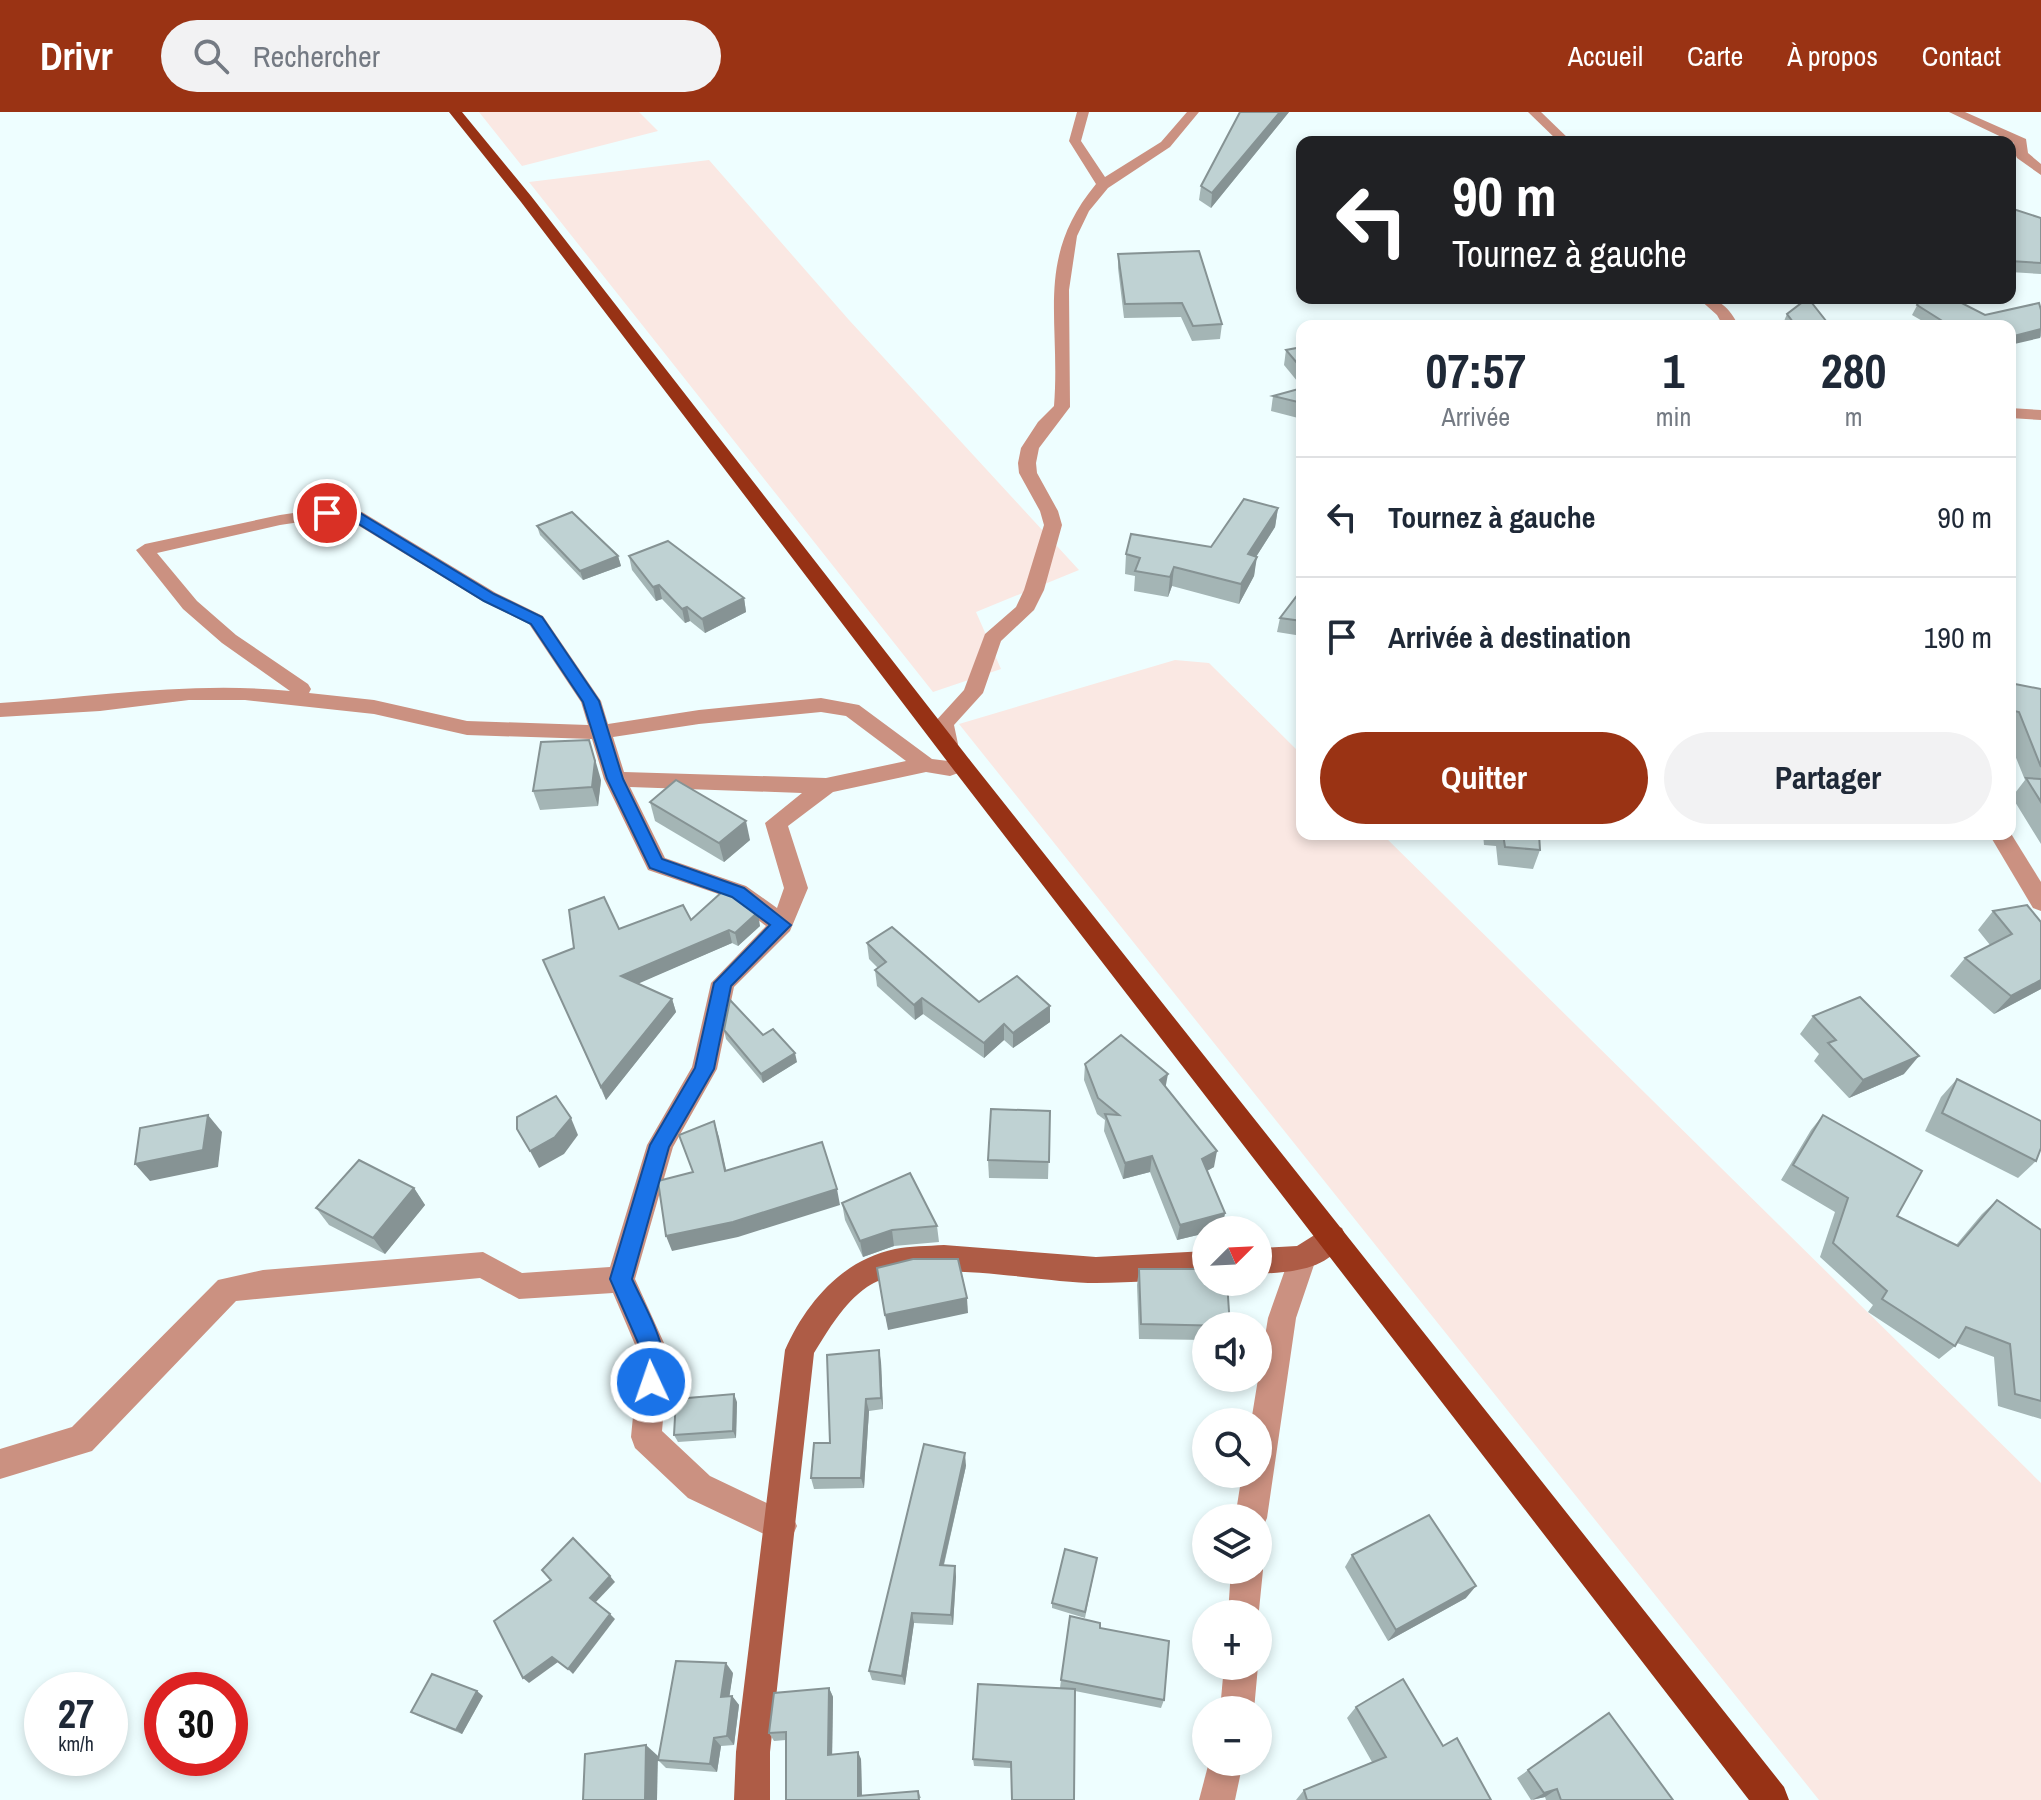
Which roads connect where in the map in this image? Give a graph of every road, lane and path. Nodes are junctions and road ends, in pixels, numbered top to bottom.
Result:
1 (455, 112) edge
2 (1083, 112) edge
3 (1193, 112) edge
4 (1534, 112) edge
5 (1955, 112) edge
6 (1560, 136) edge
7 (2008, 136) edge
8 (2016, 140) edge
9 (2041, 171) edge
10 (1103, 184) junction
11 (1713, 304) edge
12 (1728, 320) edge
13 (2016, 413) edge
14 (2041, 415) edge
15 (295, 699) junction
16 (0, 710) edge
17 (600, 732) junction
18 (954, 754) junction
19 (926, 765) junction
20 (615, 779) junction
21 (826, 786) junction
22 (2004, 840) edge
23 (2041, 902) edge
24 (782, 925) junction
25 (1332, 1237) junction
26 (1302, 1259) junction
27 (1272, 1260) edge
28 (1192, 1265) edge
29 (621, 1279) junction
30 (1268, 1408) edge
31 (0, 1464) edge
32 (781, 1526) junction
33 (1223, 1776) edge
34 (752, 1800) edge
35 (1217, 1800) edge
36 (1771, 1800) edge

1 - 18 main road
2 - 10 street
3 - 10 street
4 - 6 street
5 - 7 street
8 - 9 street
10 - 18 street
11 - 12 street
13 - 14 street
15 - 16 street
15 - 17 street
15 - 17 street
17 - 19 street
17 - 20 street
18 - 19 street
18 - 25 main road
19 - 21 street
20 - 21 street
20 - 24 street
21 - 24 street
22 - 23 street
24 - 29 street
25 - 26 street
25 - 36 main road
26 - 27 street
26 - 30 street
28 - 32 street
29 - 31 street
29 - 32 street
32 - 34 street
33 - 35 street

